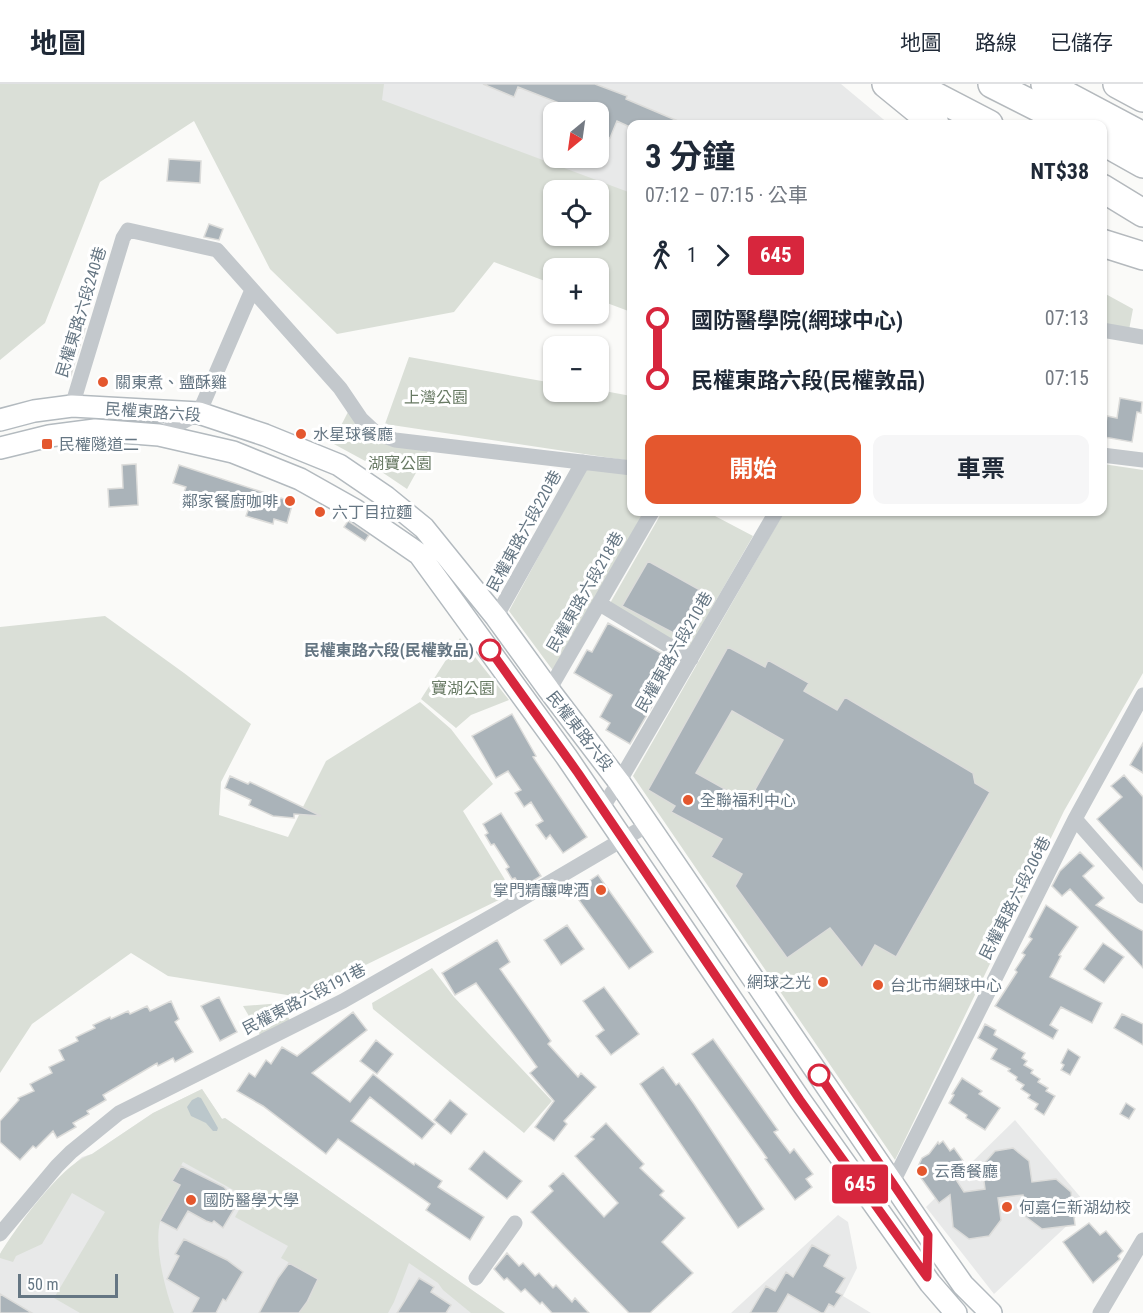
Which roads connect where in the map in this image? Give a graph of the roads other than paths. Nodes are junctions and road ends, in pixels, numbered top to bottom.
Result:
1 (886, 84) edge
2 (912, 84) edge
3 (992, 84) edge
4 (1045, 84) edge
5 (1118, 84) edge
6 (1127, 84) edge
7 (1143, 91) edge
8 (1143, 98) edge
9 (930, 120) edge
10 (981, 120) edge
11 (1063, 120) edge
12 (1143, 135) edge
13 (1107, 144) edge
14 (1143, 164) edge
15 (1107, 191) edge
16 (1143, 213) edge
17 (1107, 245) edge
18 (1143, 256) edge
19 (252, 290) junction
20 (1107, 331) edge
21 (1143, 337) edge
22 (72, 406) junction
23 (199, 413) junction
24 (0, 420) edge
25 (159, 435) junction
26 (0, 448) edge
27 (1107, 456) edge
28 (1143, 460) edge
29 (583, 462) junction
30 (627, 467) edge
31 (650, 516) edge
32 (774, 516) edge
33 (600, 604) junction
34 (496, 617) junction
35 (691, 659) junction
36 (549, 690) junction
37 (1143, 695) edge
38 (619, 782) junction
39 (602, 808) junction
40 (1075, 819) junction
41 (649, 824) junction
42 (624, 840) junction
43 (1143, 896) edge
44 (892, 1184) junction
45 (515, 1223) dead end
46 (0, 1234) edge
47 (1143, 1240) edge
48 (476, 1278) dead end
49 (956, 1313) edge
50 (991, 1313) edge
51 (1100, 1313) edge

1 - 9 highway
2 - 10 highway
3 - 11 highway
4 - 12 highway
5 - 8 highway
6 - 7 highway
13 - 14 highway
15 - 16 highway
17 - 18 highway
19 - 22 street, 民權東路六段240巷
19 - 23 street
19 - 29 street
20 - 21 street
22 - 23 main road, 民權東路六段
22 - 24 main road, 民權東路六段
23 - 25 street
23 - 34 main road, 民權東路六段
25 - 26 main road, 民權東路六段
25 - 39 main road, 民權東路六段
27 - 28 street
29 - 30 street
29 - 34 street, 民權東路六段220巷
31 - 33 street, 民權東路六段218巷
32 - 35 street, 民權東路六段210巷
33 - 35 street
33 - 36 street, 民權東路六段218巷
34 - 36 main road, 民權東路六段
35 - 38 street, 民權東路六段210巷
36 - 38 main road, 民權東路六段
37 - 40 street, 民權東路六段206巷
38 - 39 street, 民權東路六段210巷
38 - 41 main road, 民權東路六段
39 - 42 main road, 民權東路六段
40 - 43 street
40 - 44 street, 民權東路六段206巷
41 - 42 street, 民權東路六段191巷
41 - 44 main road, 民權東路六段
42 - 46 street, 民權東路六段191巷
42 - 49 main road, 民權東路六段
44 - 50 main road, 民權東路六段
45 - 48 street
47 - 51 street

